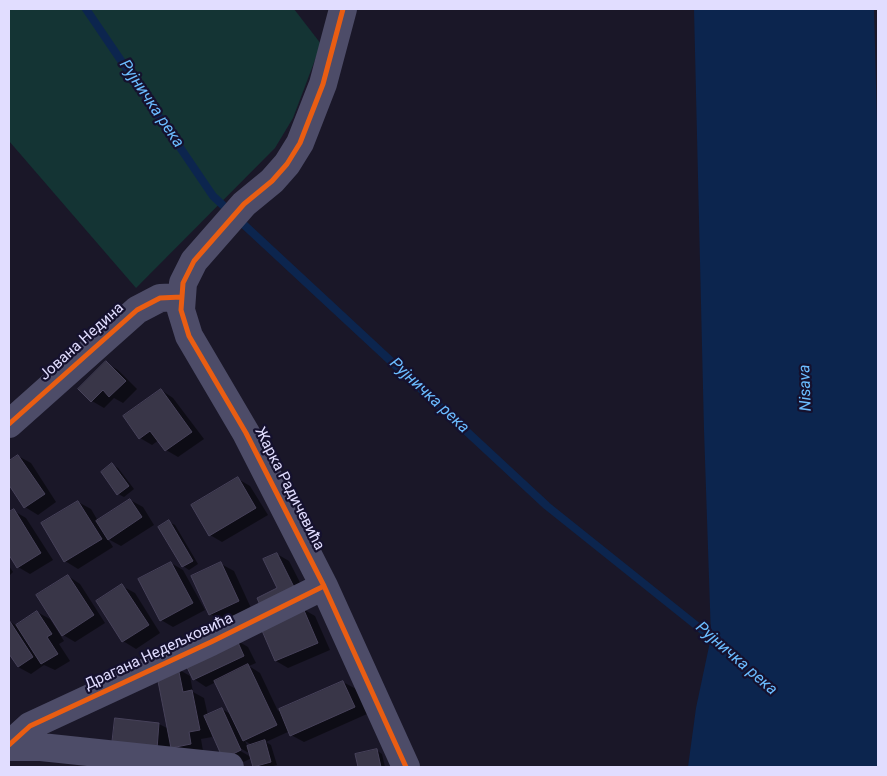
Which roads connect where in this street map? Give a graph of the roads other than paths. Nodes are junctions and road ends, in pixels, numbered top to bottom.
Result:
1 (343, 9) edge
2 (181, 297) junction
3 (9, 424) edge
4 (324, 586) junction
5 (9, 746) edge
6 (45, 757) edge
7 (230, 767) edge
8 (406, 767) edge

1 - 2 street, Жарка Радичевића
2 - 3 street, Јована Недина
2 - 4 street, Жарка Радичевића
4 - 5 street, Драгана Недељковића
4 - 8 street, Жарка Радичевића
5 - 6 street
6 - 7 street

